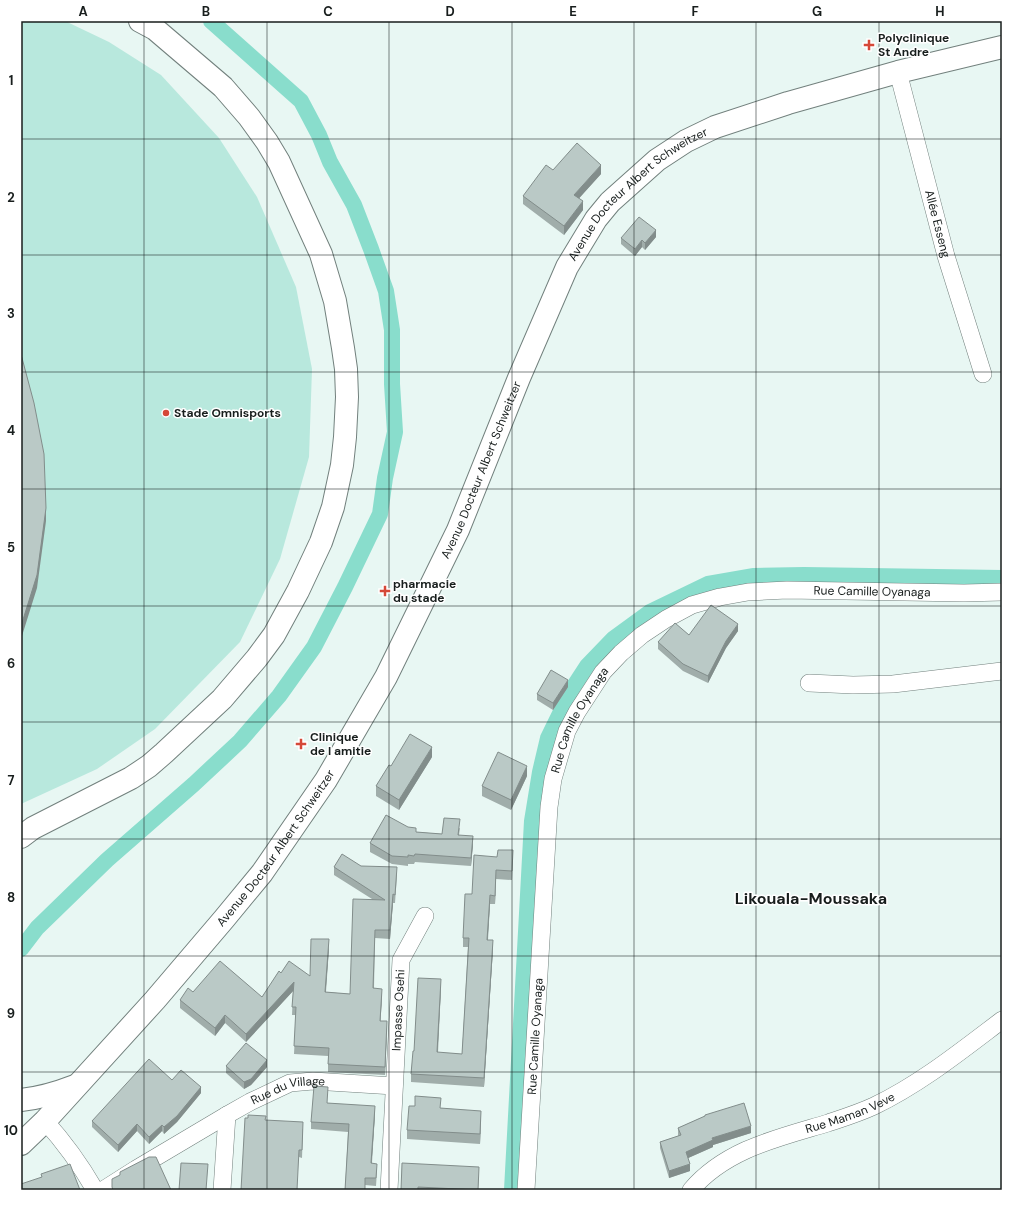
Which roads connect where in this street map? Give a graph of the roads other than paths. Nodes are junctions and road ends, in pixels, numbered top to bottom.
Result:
1 (140, 21) edge
2 (1002, 47) edge
3 (898, 72) junction
4 (983, 374) dead end
5 (1002, 592) edge
6 (1002, 671) edge
7 (809, 683) dead end
8 (25, 832) edge
9 (425, 916) dead end
10 (1002, 1020) edge
11 (76, 1086) junction
12 (394, 1086) junction
13 (21, 1100) edge
14 (228, 1115) junction
15 (45, 1121) junction
16 (21, 1144) edge
17 (95, 1190) edge
18 (103, 1190) edge
19 (222, 1190) edge
20 (389, 1190) edge
21 (526, 1190) edge
22 (691, 1190) edge

1 - 8 main road
2 - 3 main road, Avenue Docteur Albert Schweitzer
3 - 4 street, Allée Esseng
3 - 11 main road, Avenue Docteur Albert Schweitzer
5 - 21 street, Rue Camille Oyanaga
6 - 7 street
9 - 12 street, Impasse Osehi
10 - 22 street, Rue Maman Veve
11 - 13 main road
11 - 15 main road, Avenue Docteur Albert Schweitzer
12 - 14 street, Rue du Village
12 - 20 street
14 - 18 street, Rue du Village
14 - 19 street
15 - 16 main road, Avenue Docteur Albert Schweitzer
15 - 17 street

